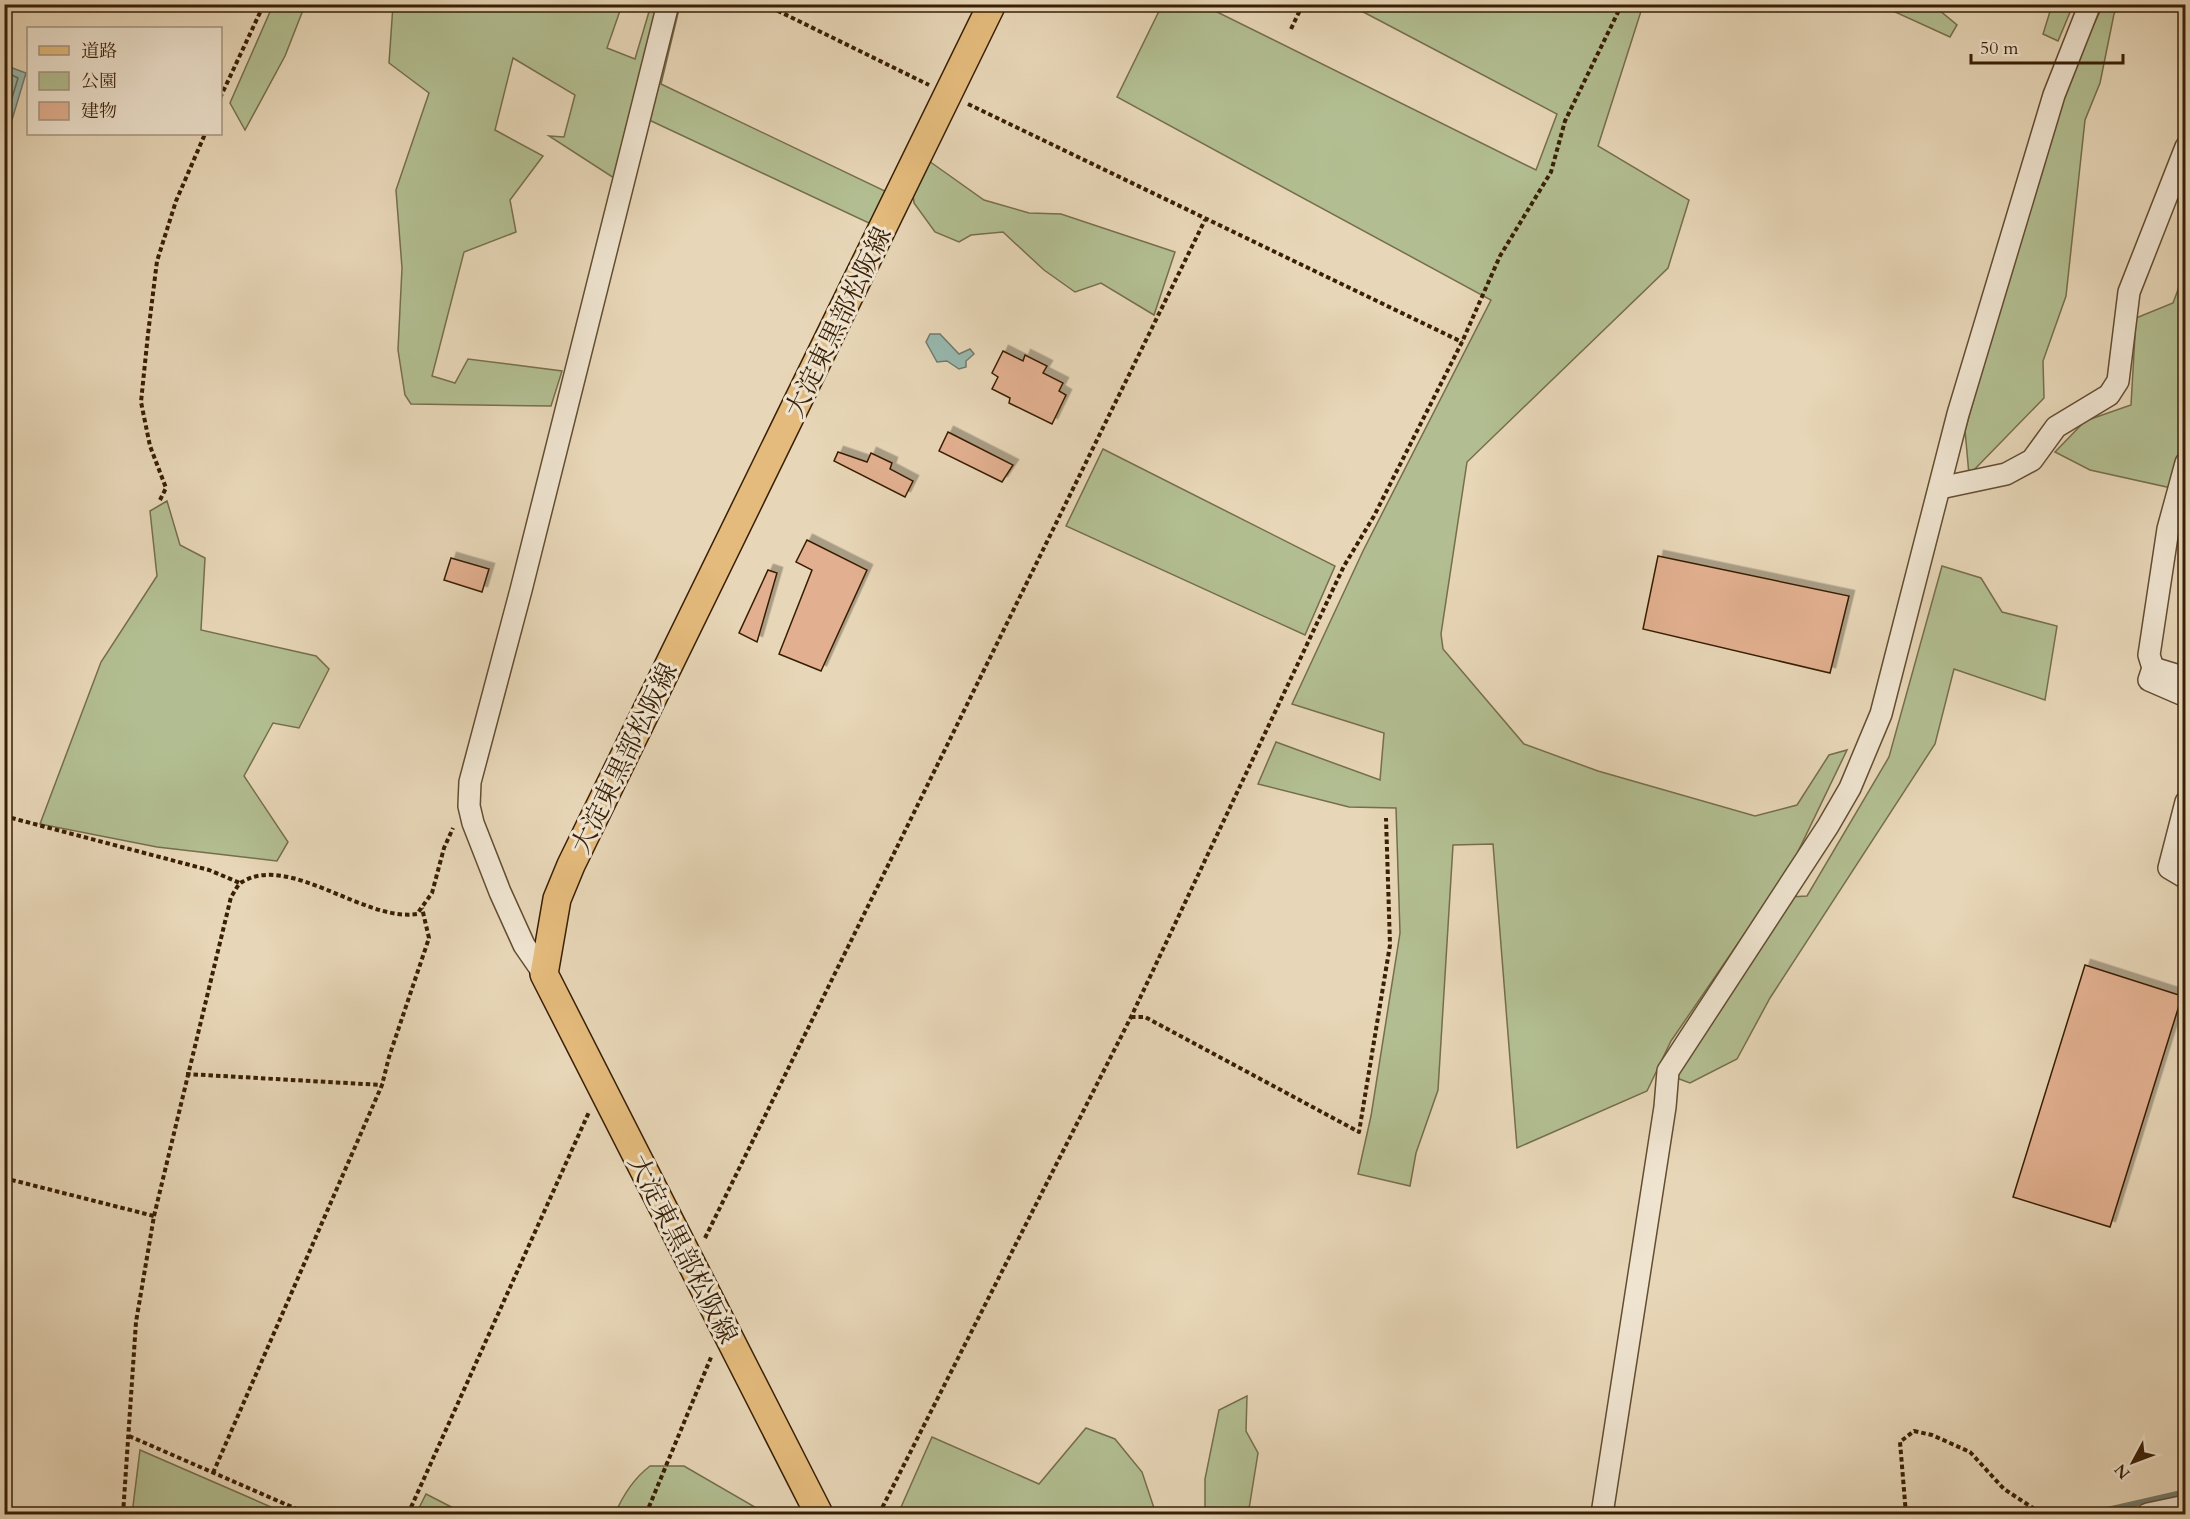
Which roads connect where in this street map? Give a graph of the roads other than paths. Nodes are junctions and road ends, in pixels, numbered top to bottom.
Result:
1 (669, 4) edge
2 (992, 4) edge
3 (2090, 4) edge
4 (2186, 147) edge
5 (2186, 463) edge
6 (1940, 488) junction
7 (2153, 668) junction
8 (2186, 678) edge
9 (2186, 696) edge
10 (2186, 802) edge
11 (2186, 878) edge
12 (544, 974) junction
13 (2186, 1506) edge
14 (819, 1515) edge
15 (1602, 1515) edge
16 (2148, 1515) edge

1 - 12 street
2 - 12 main road, 大淀東黒部松阪線
3 - 6 street
4 - 6 street
5 - 7 street
6 - 15 street
7 - 8 street
7 - 9 street
10 - 11 street
12 - 14 main road, 大淀東黒部松阪線
13 - 16 street

